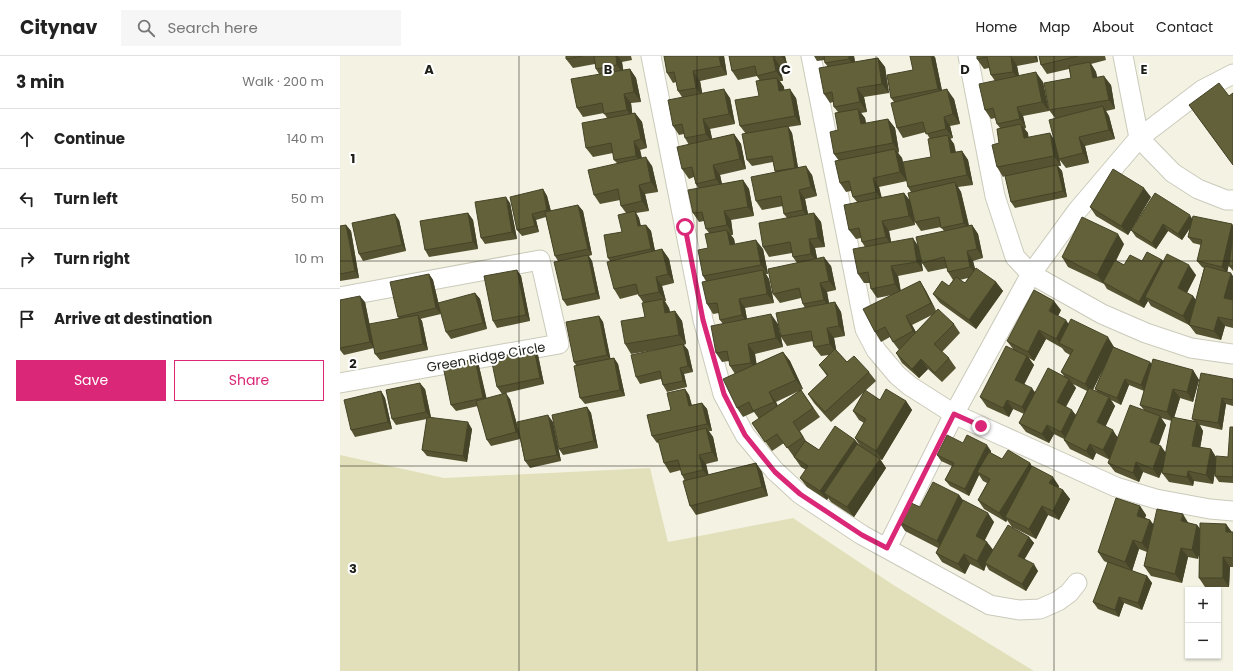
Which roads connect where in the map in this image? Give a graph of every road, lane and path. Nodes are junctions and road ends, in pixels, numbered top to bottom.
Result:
1 (651, 56) edge
2 (811, 56) edge
3 (968, 56) edge
4 (1122, 56) edge
5 (1233, 74) edge
6 (1139, 138) junction
7 (1233, 200) edge
8 (1031, 274) junction
9 (340, 297) edge
10 (1233, 354) edge
11 (340, 383) edge
12 (954, 414) junction
13 (1233, 511) edge
14 (887, 548) junction
15 (1077, 583) dead end

1 - 14 street
2 - 12 street
3 - 8 street
4 - 6 street
5 - 6 street
6 - 7 street
6 - 8 street
8 - 10 street
8 - 12 street
9 - 11 street, Green Ridge Circle
12 - 13 street
12 - 14 street
14 - 15 street

